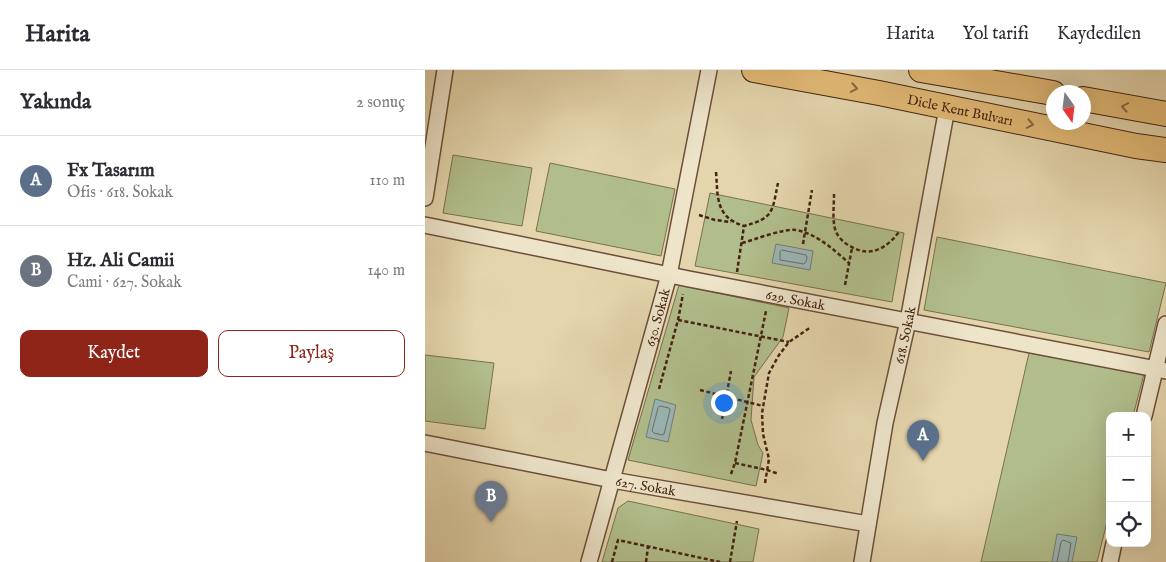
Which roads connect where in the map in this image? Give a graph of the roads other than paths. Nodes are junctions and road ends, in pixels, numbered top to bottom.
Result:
1 (445, 70) edge
2 (709, 70) edge
3 (754, 70) edge
4 (921, 70) edge
5 (963, 73) edge
6 (1046, 92) edge
7 (1091, 100) edge
8 (947, 108) junction
9 (1166, 114) edge
10 (1166, 150) edge
11 (425, 198) edge
12 (425, 225) edge
13 (669, 275) junction
14 (908, 321) junction
15 (1166, 324) edge
16 (1160, 370) edge
17 (1145, 412) edge
18 (425, 443) edge
19 (612, 480) junction
20 (868, 524) junction
21 (1113, 547) edge
22 (589, 562) edge
23 (862, 562) edge
24 (1109, 562) edge

1 - 11 street
2 - 13 street, 630. Sokak
3 -> 8 main road, Dicle Kent Bulvarı
4 - 5 main road
5 - 6 main road
9 -> 7 main road
8 -> 10 main road, Dicle Kent Bulvarı
8 - 14 street, 618. Sokak
12 - 13 street, 629. Sokak
13 - 14 street, 629. Sokak
13 - 19 street, 630. Sokak
14 - 16 street, 629. Sokak
14 - 20 street, 618. Sokak
15 - 16 street
16 - 17 street
18 - 19 street, 627. Sokak
19 - 20 street, 627. Sokak
19 - 22 street, 630. Sokak
20 - 23 street, 618. Sokak
21 - 24 street

